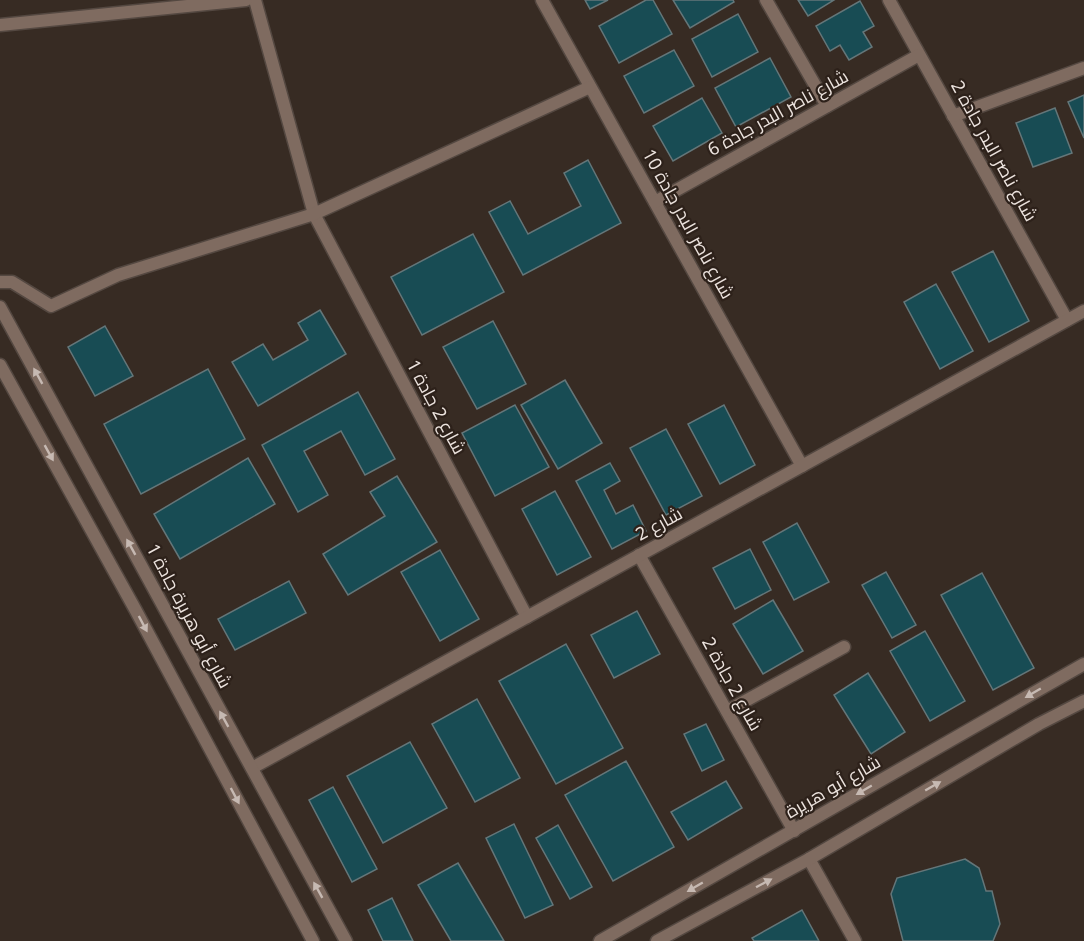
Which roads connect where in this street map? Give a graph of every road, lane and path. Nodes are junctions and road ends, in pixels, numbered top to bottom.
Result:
1 (246, 0) edge
2 (255, 0) edge
3 (542, 0) edge
4 (766, 0) edge
5 (889, 0) edge
6 (0, 25) edge
7 (919, 55) junction
8 (1084, 68) edge
9 (590, 87) junction
10 (827, 106) junction
11 (953, 116) junction
12 (655, 202) junction
13 (314, 214) junction
14 (0, 282) edge
15 (0, 308) edge
16 (1084, 311) edge
17 (1067, 320) junction
18 (1, 368) edge
19 (802, 466) junction
20 (639, 555) junction
21 (527, 617) junction
22 (844, 647) dead end
23 (1084, 664) edge
24 (1084, 701) edge
25 (727, 711) junction
26 (252, 768) junction
27 (794, 831) junction
28 (809, 859) junction
29 (314, 941) edge
30 (346, 941) edge
31 (600, 941) edge
32 (657, 941) edge
33 (855, 941) edge

1 - 6 street
2 - 13 street, شارع 2 جادة 1
3 - 9 street, شارع ناصر البدر جادة 10
4 - 10 street
5 - 7 street, شارع ناصر البدر جادة 2
7 - 10 street, شارع ناصر البدر جادة 6
7 - 11 street, شارع ناصر البدر جادة 2
8 - 11 street
9 - 12 street, شارع ناصر البدر جادة 10
9 - 13 street
10 - 12 street, شارع ناصر البدر جادة 6
11 - 17 street, شارع ناصر البدر جادة 2
12 - 19 street, شارع ناصر البدر جادة 10
13 - 14 street
13 - 21 street, شارع 2 جادة 1
26 -> 15 street, شارع أبو هريرة جادة 1
16 - 17 street, شارع 2
17 - 19 street, شارع 2
18 -> 29 street
19 - 20 street, شارع 2
20 - 21 street, شارع 2
20 - 25 street, شارع 2 جادة 2
21 - 26 street, شارع 2
22 - 25 street
23 -> 27 street, شارع أبو هريرة
28 -> 24 street
25 - 27 street, شارع 2 جادة 2
30 -> 26 street, شارع أبو هريرة جادة 1
27 -> 31 street, شارع أبو هريرة
32 -> 28 street
28 - 33 street

